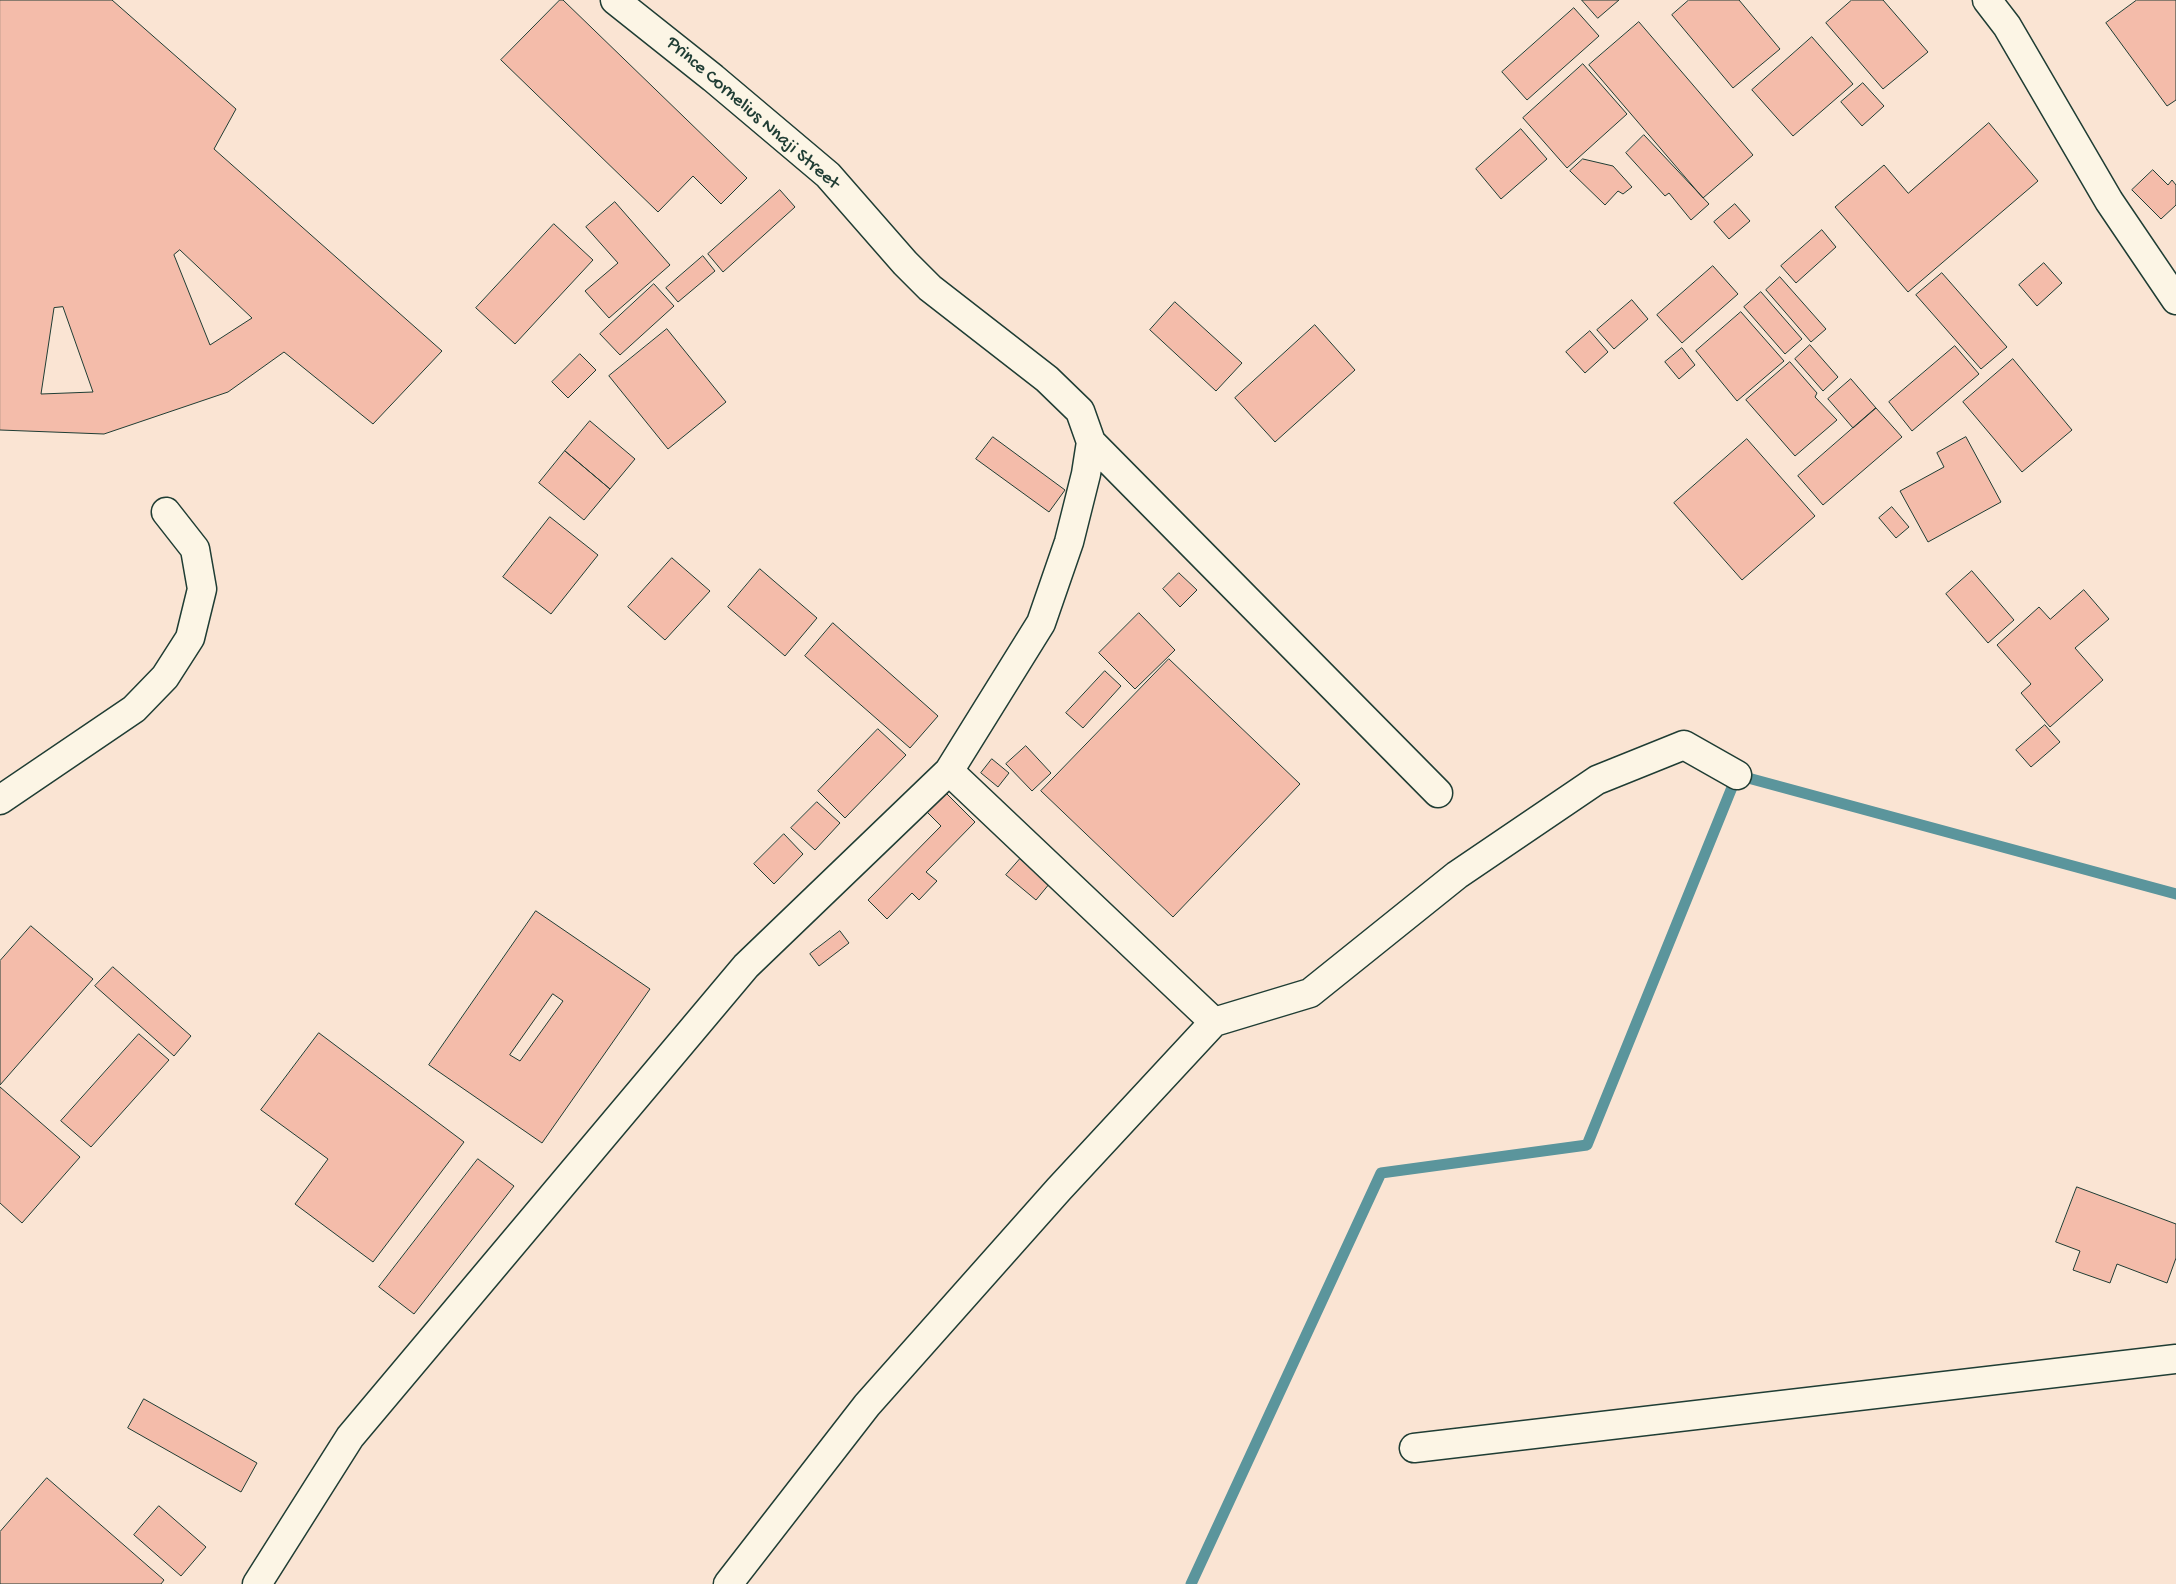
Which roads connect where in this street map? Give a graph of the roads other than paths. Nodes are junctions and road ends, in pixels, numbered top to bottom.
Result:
1 (616, 0) edge
2 (1988, 0) edge
3 (2176, 300) edge
4 (1091, 442) junction
5 (166, 512) dead end
6 (949, 771) junction
7 (1736, 775) dead end
8 (1438, 793) dead end
9 (0, 800) edge
10 (1214, 1022) junction
11 (2176, 1359) edge
12 (1414, 1448) dead end
13 (257, 1584) edge
14 (728, 1584) edge

1 - 4 street, Prince Cornelius Nnaji Street
2 - 3 street
4 - 6 street, Prince Cornelius Nnaji Street
4 - 8 street
5 - 9 street
6 - 10 street
6 - 13 street, Prince Cornelius Nnaji Street
7 - 10 street
10 - 14 street
11 - 12 street

